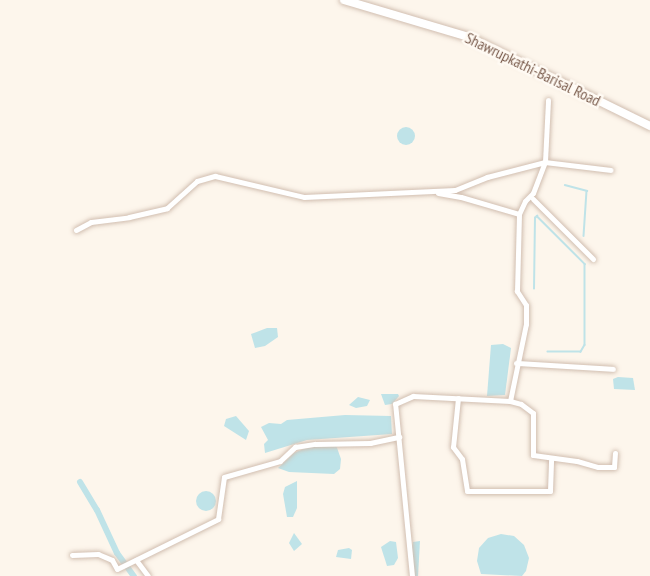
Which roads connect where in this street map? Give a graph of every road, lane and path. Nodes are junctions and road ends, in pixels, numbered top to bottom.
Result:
1 (344, 0) edge
2 (549, 100) dead end
3 (650, 126) edge
4 (545, 162) junction
5 (611, 170) dead end
6 (427, 191) junction
7 (533, 199) dead end
8 (519, 214) junction
9 (76, 230) dead end
10 (593, 259) dead end
11 (516, 363) junction
12 (613, 369) dead end
13 (458, 398) junction
14 (510, 401) junction
15 (399, 437) junction
16 (615, 453) dead end
17 (551, 459) junction
18 (72, 555) dead end
19 (135, 560) junction
20 (148, 576) edge
21 (412, 576) edge

1 - 3 main road, Shawrupkathi-Barisal Road
2 - 4 street
4 - 5 street
4 - 6 street
4 - 8 street
6 - 8 street
6 - 9 street
7 - 10 street
8 - 11 street
11 - 12 street
11 - 14 street
13 - 14 street
13 - 15 street
13 - 17 street
14 - 17 street
15 - 19 street
15 - 21 street
16 - 17 street
18 - 19 street
19 - 20 street

